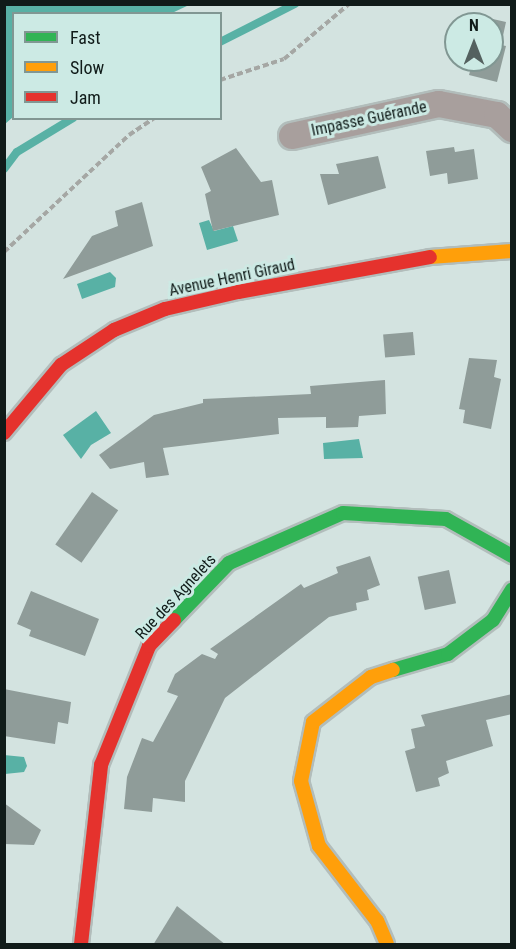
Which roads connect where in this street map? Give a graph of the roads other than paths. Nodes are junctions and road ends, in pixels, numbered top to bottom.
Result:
1 (512, 129) edge
2 (292, 136) dead end
3 (512, 251) edge
4 (4, 433) edge
5 (512, 556) edge
6 (512, 589) edge
7 (81, 945) edge
8 (387, 945) edge

1 - 2 street, Impasse Guérande
3 - 4 street, Avenue Henri Giraud
5 - 7 street, Rue des Agnelets
6 - 8 street

